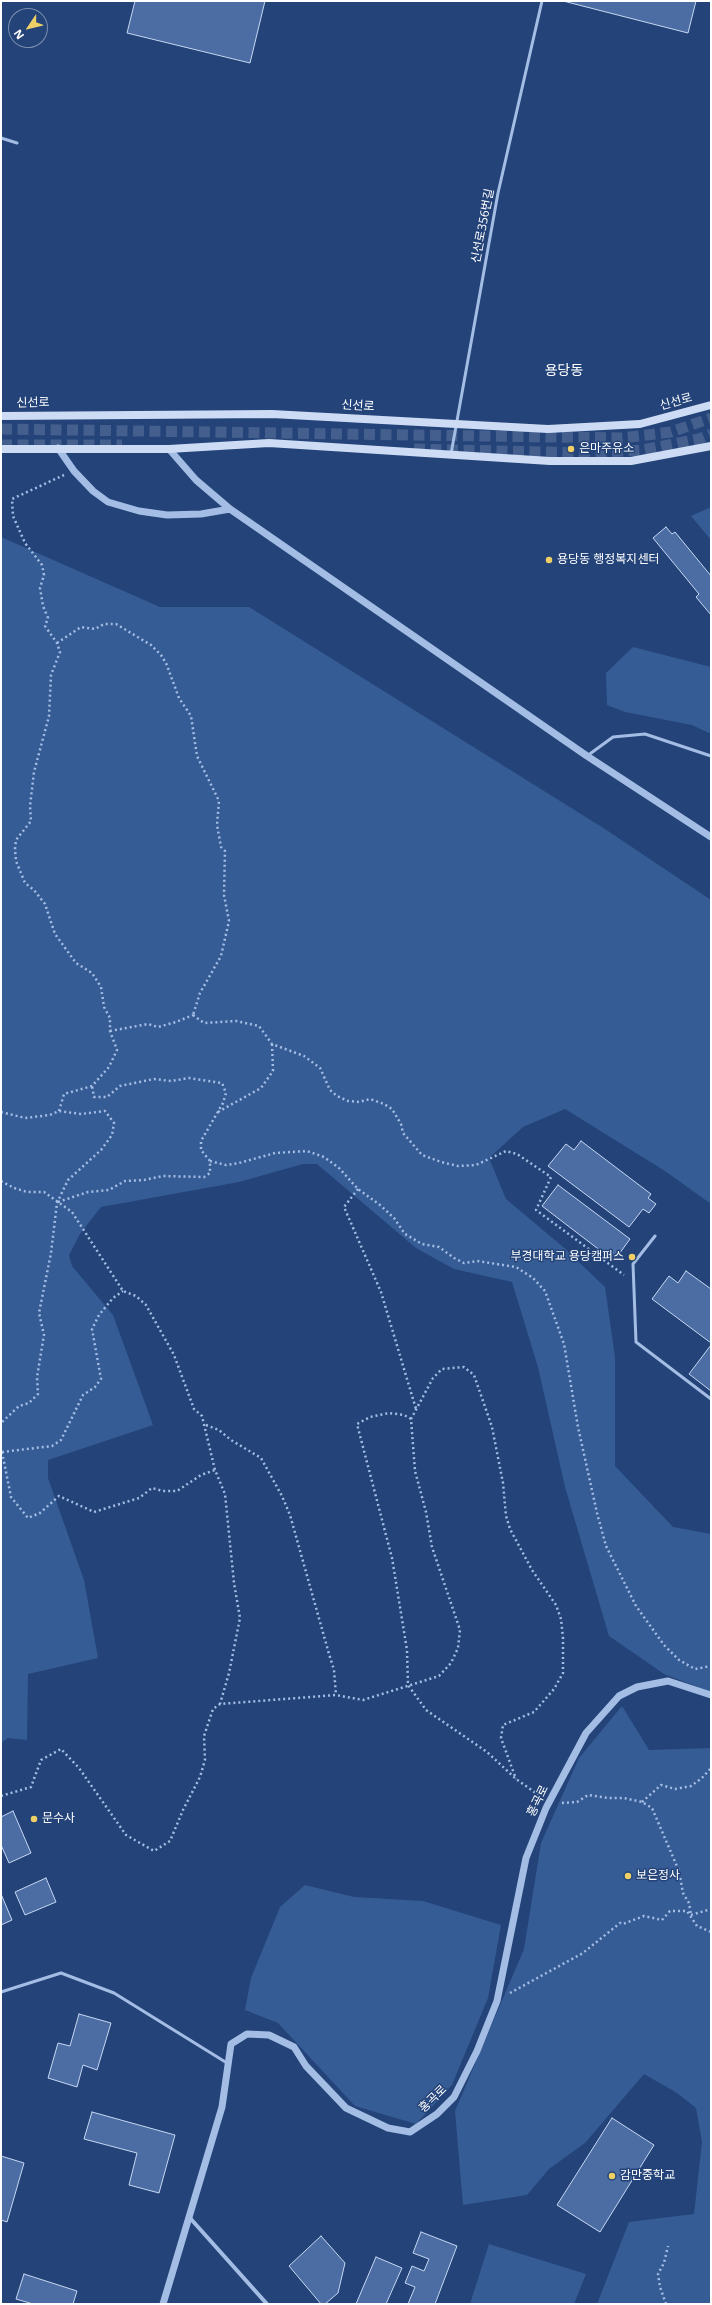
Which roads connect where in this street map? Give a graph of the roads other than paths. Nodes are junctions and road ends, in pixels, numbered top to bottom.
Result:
1 (542, 1) edge
2 (1, 138) edge
3 (17, 143) dead end
4 (711, 405) edge
5 (1, 416) edge
6 (456, 423) junction
7 (711, 446) edge
8 (58, 448) junction
9 (1, 449) edge
10 (169, 449) junction
11 (450, 456) junction
12 (230, 508) junction
13 (587, 756) junction
14 (711, 756) edge
15 (711, 837) edge
16 (655, 1236) dead end
17 (711, 1398) edge
18 (711, 1695) edge
19 (1, 1992) edge
20 (227, 2063) junction
21 (190, 2218) junction
22 (163, 2304) edge
23 (267, 2304) edge

1 - 6 lane, 신선로356번길
2 - 3 lane
4 - 6 main road, 신선로
5 - 6 main road, 신선로
6 - 11 lane, 신선로356번길
7 - 11 main road
8 - 9 main road
8 - 10 main road
8 - 12 street
10 - 11 main road
10 - 12 street
12 - 13 street
13 - 14 lane
13 - 15 street
16 - 17 lane
18 - 20 street, 홍곡로
19 - 20 lane
20 - 21 street, 홍곡로
21 - 22 street, 홍곡로
21 - 23 street

